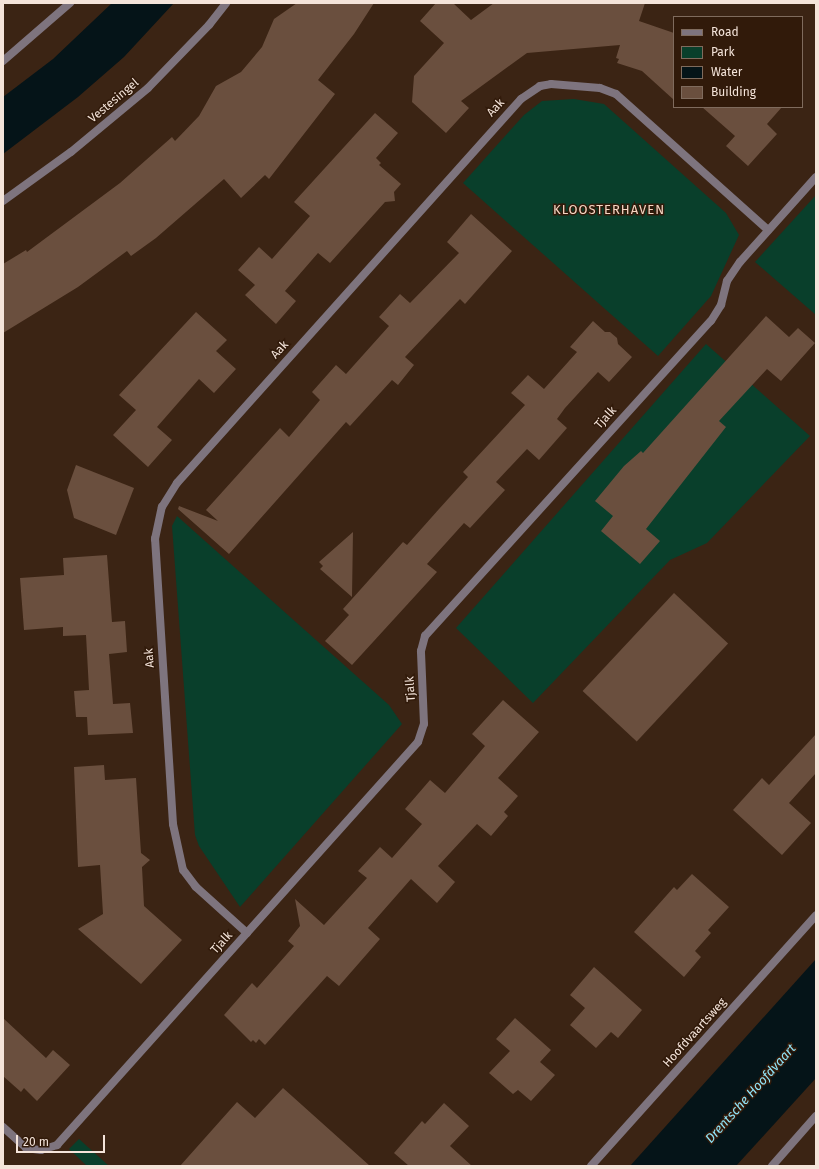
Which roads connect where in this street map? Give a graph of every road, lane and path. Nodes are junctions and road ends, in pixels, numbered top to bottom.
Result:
1 (70, 3) edge
2 (226, 3) edge
3 (3, 61) edge
4 (816, 177) edge
5 (3, 202) edge
6 (768, 230) junction
7 (816, 915) edge
8 (247, 933) junction
9 (816, 1116) edge
10 (3, 1127) edge
11 (591, 1166) edge
12 (772, 1166) edge

1 - 3 street
2 - 5 street, Vestesingel
4 - 6 street, Tjalk
6 - 8 street, Tjalk
6 - 8 street, Aak
7 - 11 street, Hoofdvaartsweg
8 - 10 street, Tjalk
9 - 12 street

